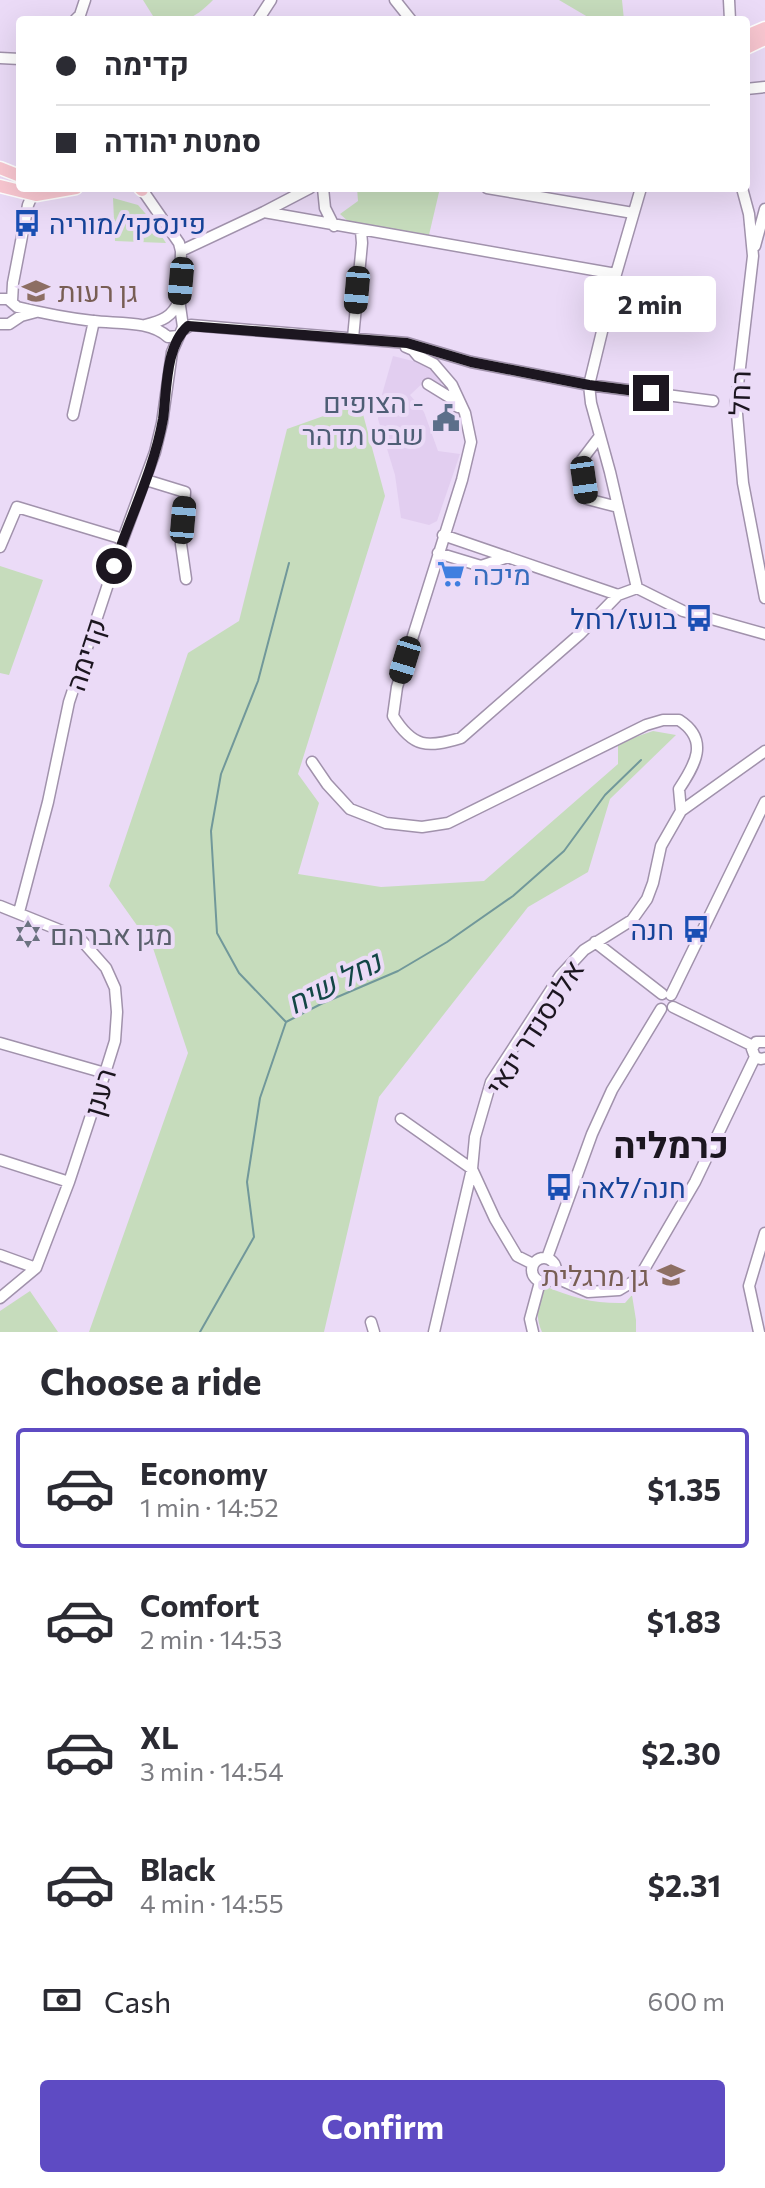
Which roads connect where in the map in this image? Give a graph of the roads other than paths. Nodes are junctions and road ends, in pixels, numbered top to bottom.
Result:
1 (395, 0) edge
2 (408, 16) edge
3 (24, 192) edge
4 (53, 192) edge
5 (143, 192) edge
6 (302, 192) edge
7 (323, 192) edge
8 (510, 192) edge
9 (640, 192) edge
10 (743, 192) edge
11 (36, 195) junction
12 (765, 209) edge
13 (264, 212) junction
14 (633, 213) junction
15 (334, 226) junction
16 (361, 231) junction
17 (181, 251) junction
18 (753, 256) junction
19 (616, 274) junction
20 (0, 299) edge
21 (15, 309) junction
22 (94, 321) junction
23 (0, 324) edge
24 (172, 327) junction
25 (353, 338) junction
26 (407, 343) junction
27 (428, 384) dead end
28 (589, 385) junction
29 (713, 401) dead end
30 (73, 415) dead end
31 (600, 436) junction
32 (470, 448) junction
33 (146, 480) junction
34 (618, 507) junction
35 (443, 535) junction
36 (123, 539) junction
37 (0, 547) edge
38 (438, 553) junction
39 (508, 557) junction
40 (186, 579) dead end
41 (637, 588) junction
42 (618, 595) junction
43 (765, 598) edge
44 (765, 634) edge
45 (765, 751) edge
46 (312, 762) dead end
47 (765, 802) edge
48 (681, 811) junction
49 (0, 906) edge
50 (19, 912) junction
51 (595, 942) junction
52 (666, 994) junction
53 (667, 1008) junction
54 (765, 1042) edge
55 (0, 1043) edge
56 (758, 1054) edge
57 (105, 1073) junction
58 (401, 1119) dead end
59 (0, 1160) edge
60 (472, 1169) junction
61 (69, 1182) junction
62 (765, 1233) edge
63 (0, 1255) edge
64 (547, 1258) junction
65 (533, 1264) junction
66 (36, 1268) junction
67 (554, 1277) junction
68 (540, 1282) junction
69 (0, 1298) edge
70 (434, 1332) edge
71 (533, 1332) edge
72 (759, 1332) edge

1 - 2 street
3 - 11 main road
4 - 11 main road
5 - 17 street
6 - 13 street
7 - 15 street
8 - 14 street
9 - 14 street
10 - 18 street, רחל
11 - 21 street
12 - 18 street
13 - 15 street
13 - 17 street
14 - 19 street
15 - 16 street
16 - 19 street
16 - 25 street
17 - 24 street
18 - 43 street, רחל
19 - 28 street
20 - 21 street
21 - 22 street
21 - 23 street
22 - 24 street
22 - 30 street
24 - 25 street
24 - 33 street, קדימה
25 - 26 street
26 - 28 street
26 - 32 street
27 - 32 street
28 - 29 street
28 - 31 street
31 - 34 street
31 - 34 street
32 - 35 street
33 - 36 street, קדימה
33 - 40 street
34 - 41 street
35 - 38 street
35 - 39 street
36 - 37 street
36 - 50 street, קדימה
38 - 39 street
38 - 42 street
39 - 42 street
41 - 42 street
41 - 44 street
45 - 48 street, אלכסנדר ינאי
46 - 48 street
47 - 52 street
48 - 51 street, אלכסנדר ינאי
49 - 50 street, רענן
50 - 57 street, רענן
51 - 52 street
51 - 60 street, אלכסנדר ינאי
52 - 53 street
53 - 56 street
53 - 64 street
54 - 56 street
55 - 57 street
56 - 67 street
57 - 61 street, רענן
58 - 60 street
59 - 61 street
60 - 65 street
60 - 70 street, אלכסנדר ינאי
61 - 66 street, רענן
62 - 72 street
63 - 66 street
64 - 65 street
64 - 67 street
65 - 68 street
66 - 69 street, רענן
67 - 68 street
68 - 71 street

